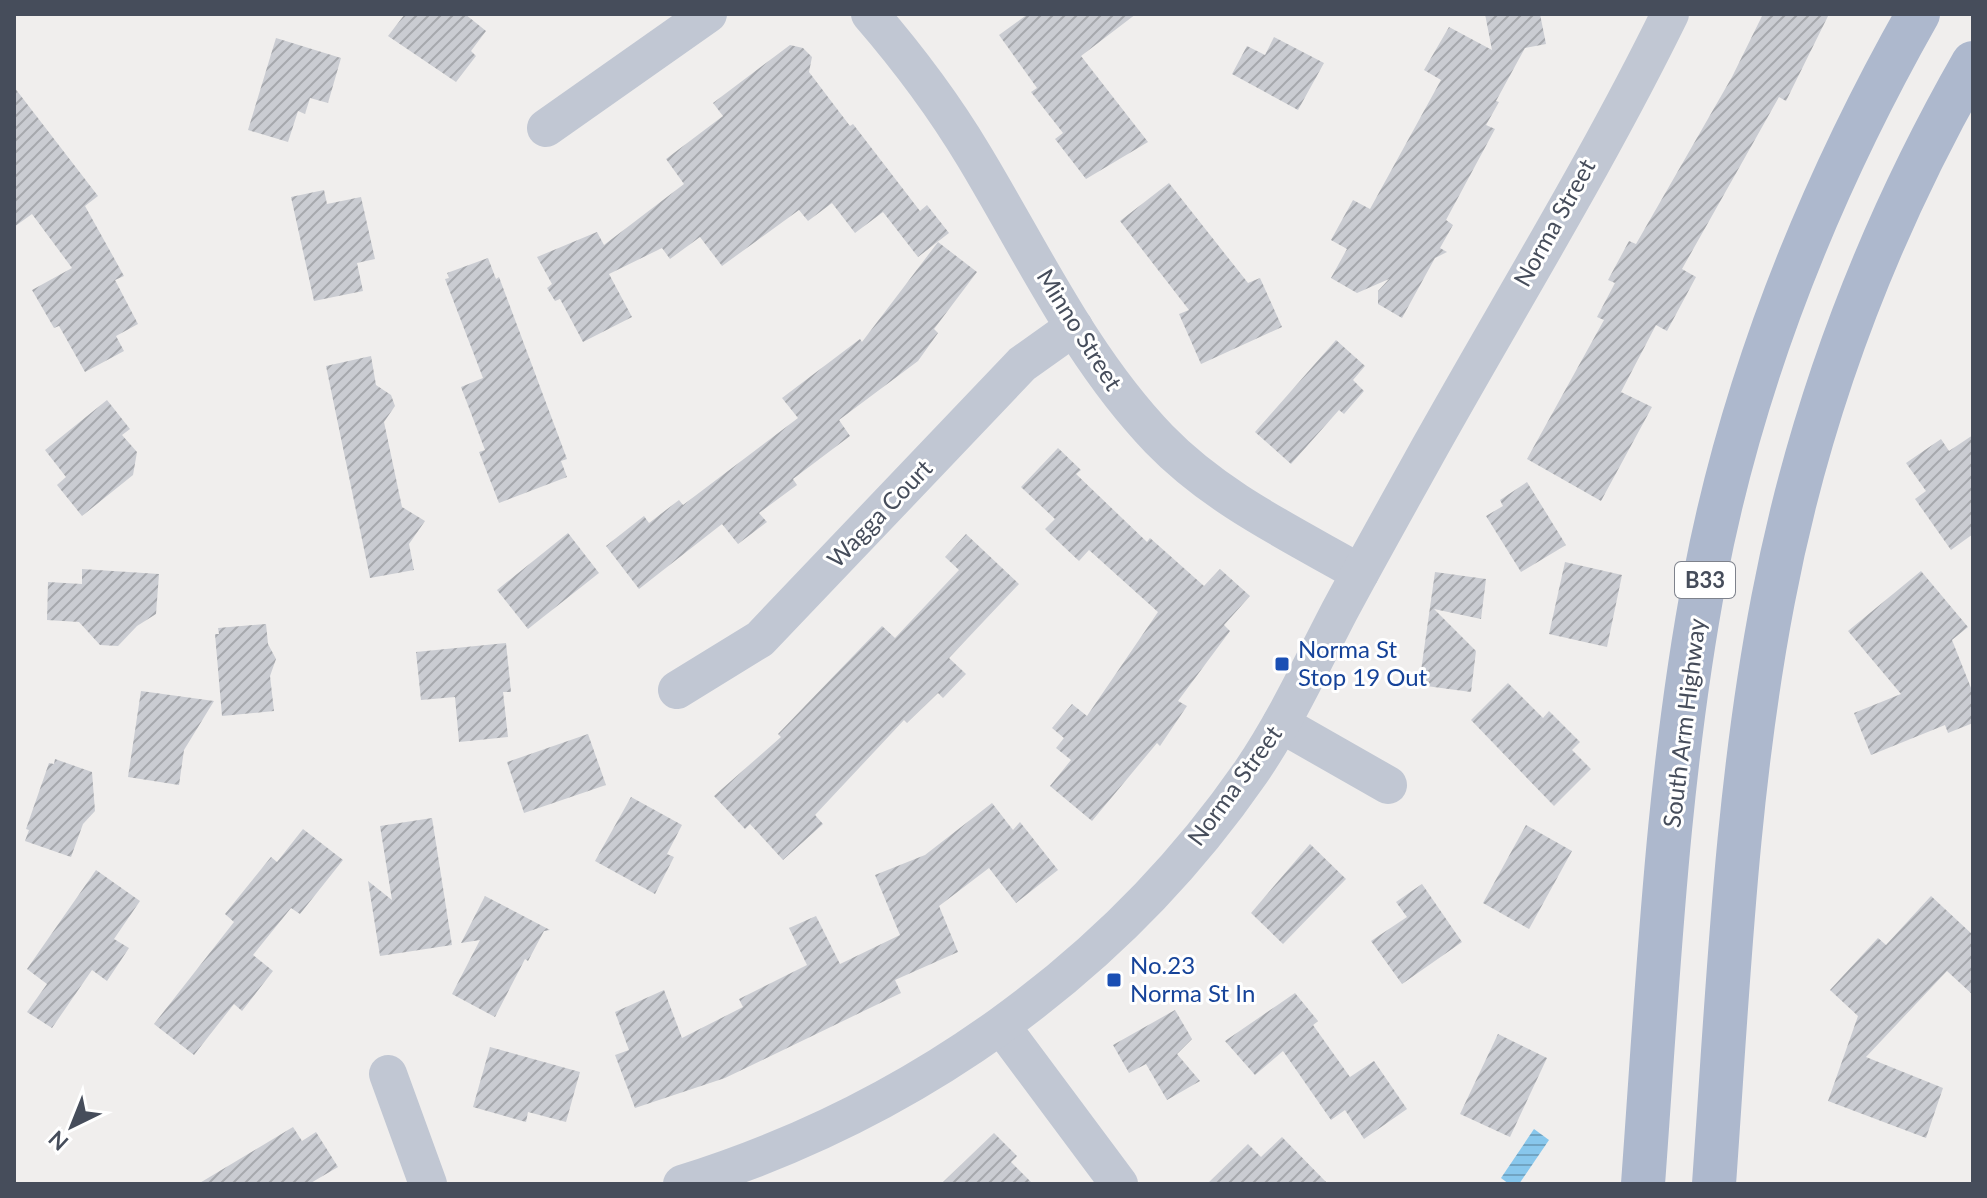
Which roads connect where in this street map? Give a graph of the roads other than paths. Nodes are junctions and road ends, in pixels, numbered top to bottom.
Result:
1 (708, 14) edge
2 (870, 14) edge
3 (1670, 14) edge
4 (1918, 14) edge
5 (1973, 63) edge
6 (546, 128) dead end
7 (1074, 327) junction
8 (1360, 573) junction
9 (677, 690) dead end
10 (1281, 724) junction
11 (1388, 785) dead end
12 (1002, 1027) junction
13 (388, 1074) dead end
14 (428, 1184) edge
15 (682, 1184) edge
16 (1119, 1184) edge
17 (1643, 1184) edge
18 (1714, 1184) edge

1 - 6 street
2 - 7 street, Minno Street
3 - 8 street, Norma Street
4 - 17 main road, South Arm Highway / B33
5 - 18 main road
7 - 8 street, Minno Street
7 - 9 street, Wagga Court
8 - 10 street, Norma Street
10 - 11 street
10 - 12 street, Norma Street
12 - 15 street, Norma Street
12 - 16 street
13 - 14 street

